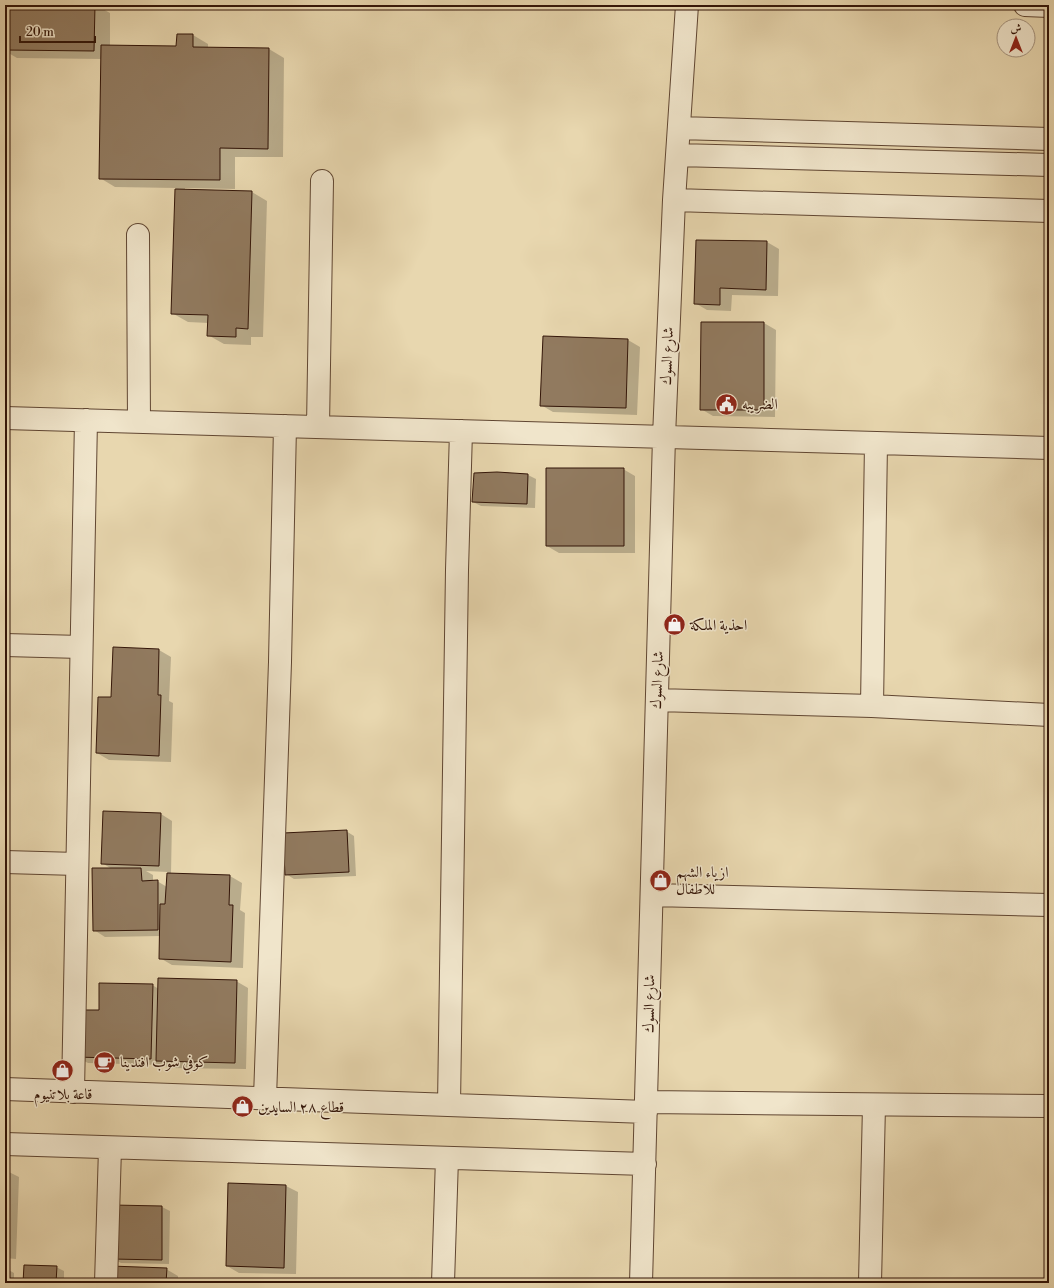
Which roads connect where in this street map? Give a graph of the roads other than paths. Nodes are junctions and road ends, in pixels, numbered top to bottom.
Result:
1 (687, 5) edge
2 (1025, 5) edge
3 (1049, 6) edge
4 (679, 128) junction
5 (1049, 139) edge
6 (677, 154) junction
7 (1049, 165) edge
8 (322, 181) dead end
9 (674, 200) junction
10 (1049, 211) edge
11 (138, 235) dead end
12 (5, 418) edge
13 (86, 420) junction
14 (140, 422) junction
15 (285, 426) junction
16 (318, 427) junction
17 (461, 431) junction
18 (664, 437) junction
19 (876, 443) junction
20 (1049, 448) edge
21 (5, 645) edge
22 (81, 648) junction
23 (657, 700) junction
24 (872, 706) junction
25 (1049, 714) edge
26 (5, 862) edge
27 (77, 864) junction
28 (652, 895) junction
29 (1049, 905) edge
30 (5, 1089) edge
31 (73, 1092) junction
32 (265, 1098) junction
33 (449, 1105) junction
34 (874, 1105) junction
35 (1049, 1106) edge
36 (646, 1107) junction
37 (5, 1144) edge
38 (110, 1148) junction
39 (447, 1158) junction
40 (645, 1164) junction
41 (106, 1283) edge
42 (443, 1283) edge
43 (642, 1283) edge
44 (870, 1283) edge

1 - 4 street, شارع السوك
2 - 3 street
4 - 5 street
4 - 6 street, شارع السوك
6 - 7 street
6 - 9 street, شارع السوك
8 - 16 street
9 - 10 street
9 - 18 street, شارع السوك
11 - 14 street
12 - 13 street
13 - 14 street
13 - 22 street
14 - 15 street
15 - 16 street
15 - 32 street
16 - 17 street
17 - 18 street
17 - 33 street
18 - 19 street
18 - 23 street, شارع السوك
19 - 20 street
19 - 24 street
21 - 22 street
22 - 27 street
23 - 24 street
23 - 28 street, شارع السوك
24 - 25 street
26 - 27 street
27 - 31 street
28 - 29 street
28 - 36 street, شارع السوك
30 - 31 street
31 - 32 street
32 - 33 street
33 - 36 street
34 - 35 street
34 - 36 street
34 - 44 street
36 - 40 street, شارع السوك
37 - 38 street
38 - 39 street
38 - 41 street
39 - 40 street
39 - 42 street
40 - 43 street, شارع السوك

